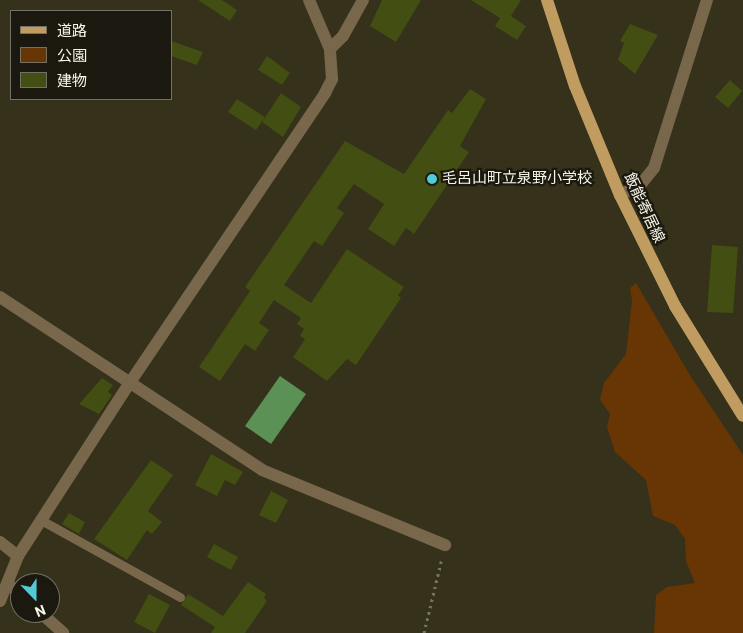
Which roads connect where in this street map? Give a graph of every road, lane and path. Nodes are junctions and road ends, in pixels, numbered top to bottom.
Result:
1 (309, 0) edge
2 (363, 0) edge
3 (547, 0) edge
4 (707, 0) edge
5 (330, 48) junction
6 (620, 196) junction
7 (0, 297) edge
8 (129, 384) junction
9 (743, 416) edge
10 (41, 520) junction
11 (0, 542) edge
12 (445, 545) joint
13 (18, 556) junction
14 (13, 573) edge
15 (10, 584) edge
16 (180, 597) dead end
17 (0, 601) edge
18 (52, 623) edge
19 (63, 633) edge
20 (424, 633) edge

1 - 5 street
2 - 5 street
3 - 6 main road, 飯能寄居線
4 - 6 street
5 - 8 street
6 - 9 main road, 飯能寄居線
7 - 8 street
8 - 10 street
8 - 12 street
10 - 13 street
10 - 16 lane
11 - 13 street
12 - 20 path
13 - 14 street
15 - 17 street
18 - 19 street

